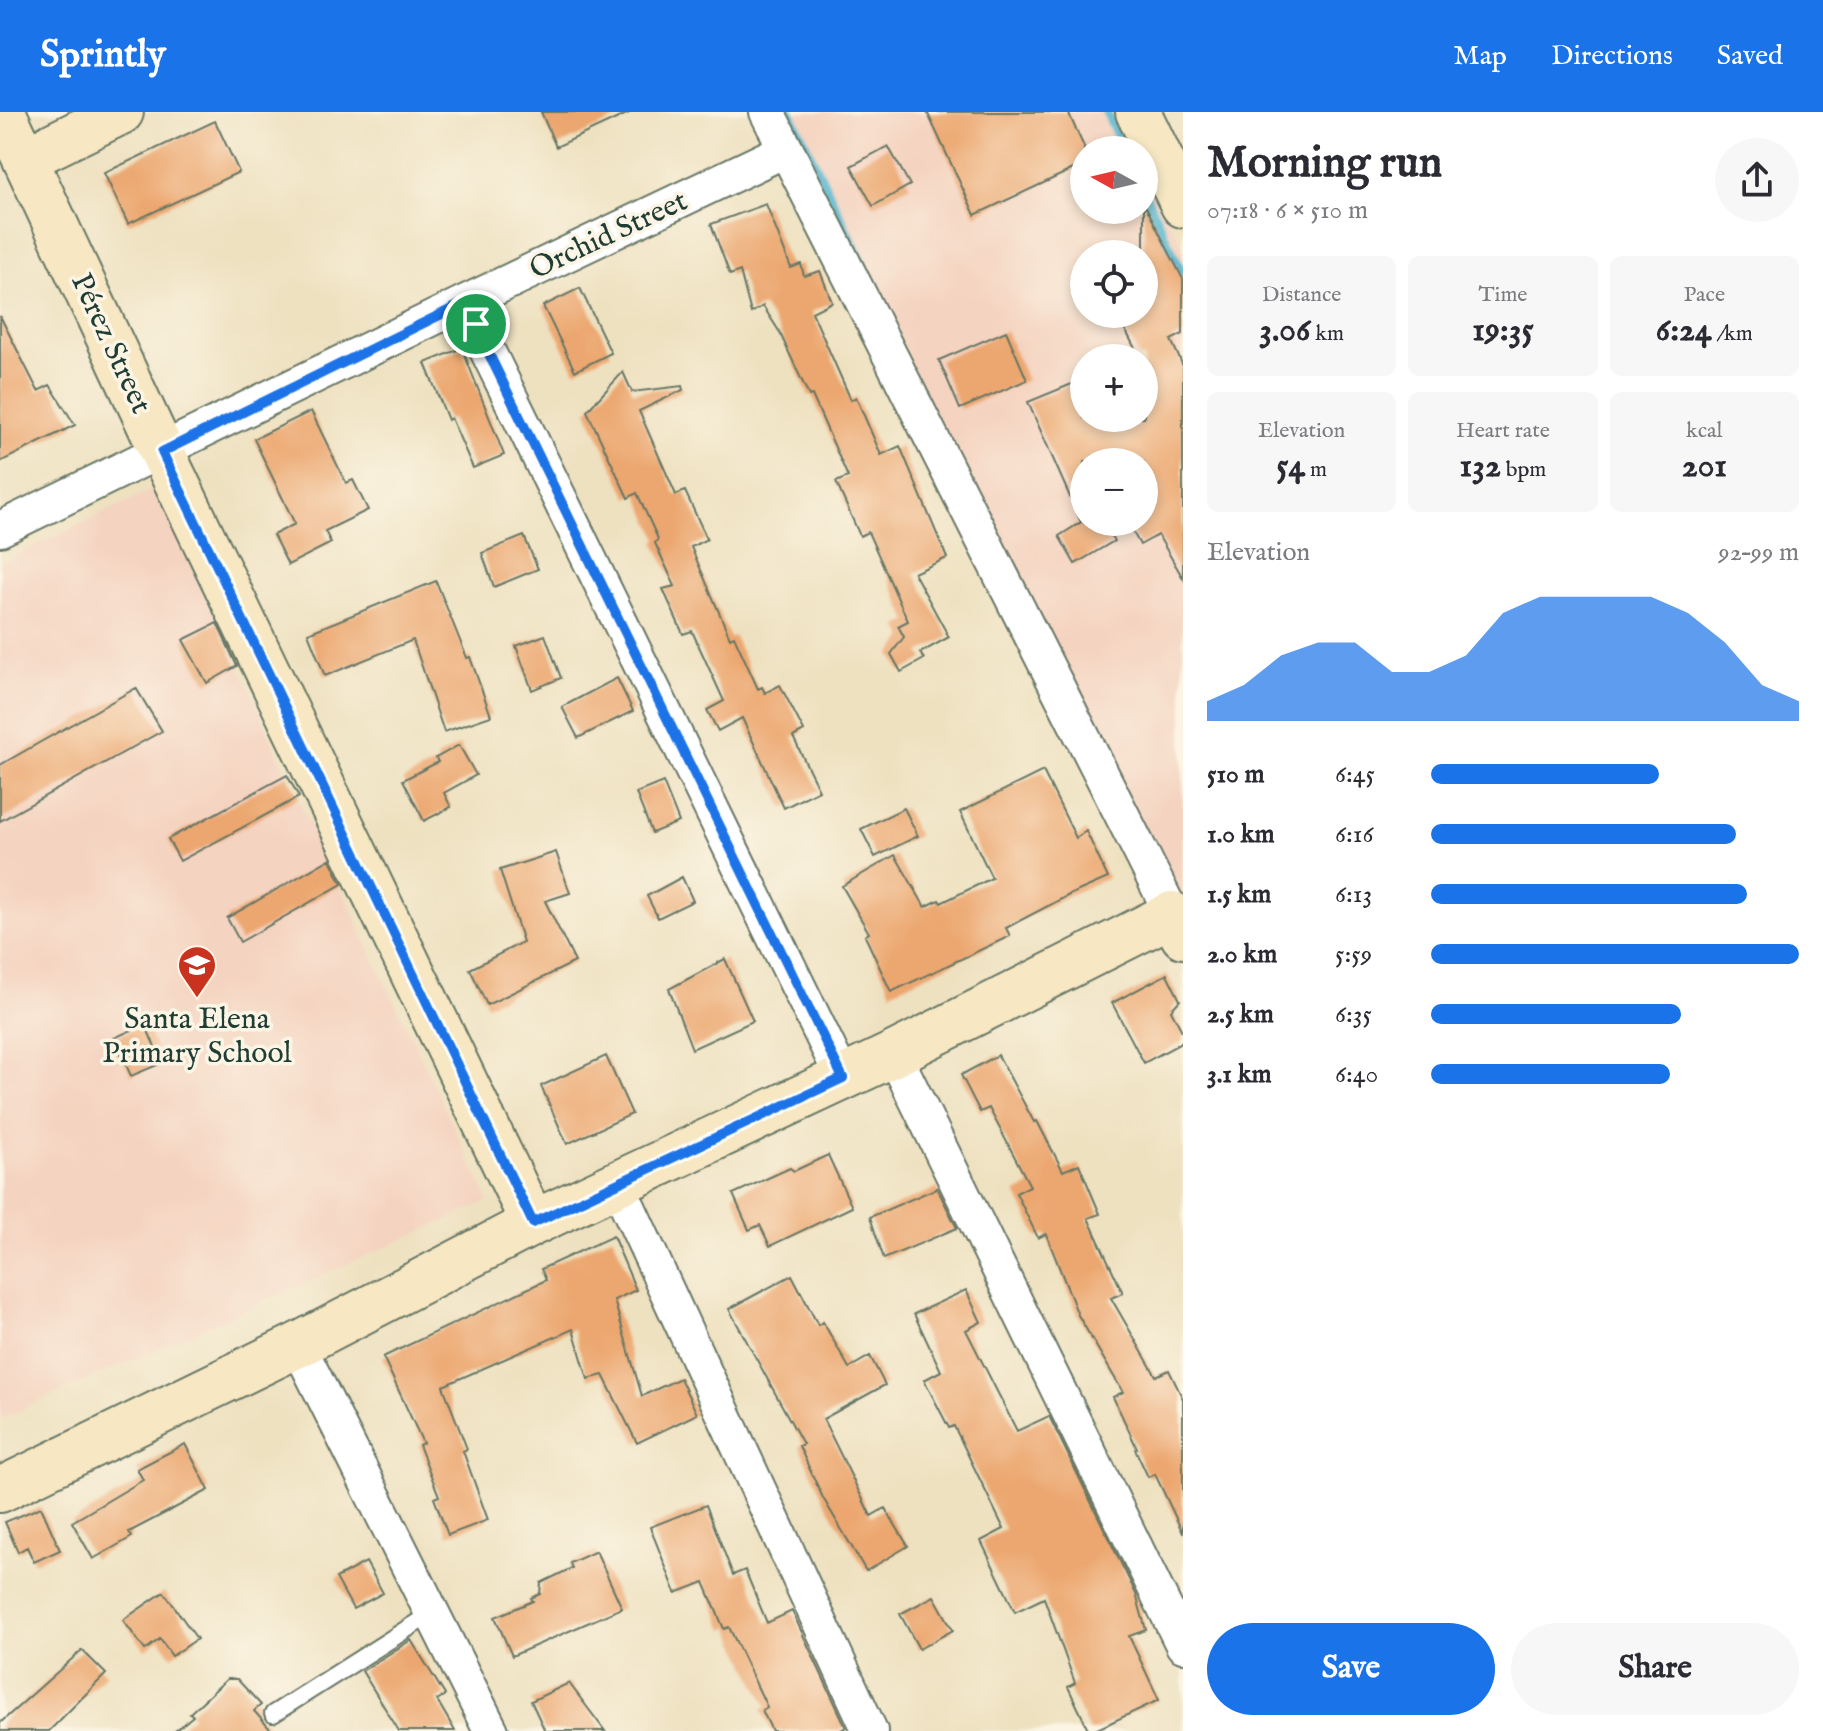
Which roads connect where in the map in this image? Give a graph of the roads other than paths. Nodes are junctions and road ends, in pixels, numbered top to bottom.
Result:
1 (121, 112) edge
2 (767, 112) edge
3 (1138, 112) edge
4 (2, 114) edge
5 (785, 150) junction
6 (25, 159) junction
7 (1183, 205) edge
8 (464, 303) junction
9 (162, 452) junction
10 (0, 529) edge
11 (1177, 925) edge
12 (894, 1054) junction
13 (843, 1078) junction
14 (617, 1183) junction
15 (533, 1223) junction
16 (298, 1345) junction
17 (0, 1490) edge
18 (432, 1613) junction
19 (1183, 1645) edge
20 (273, 1714) dead end
21 (491, 1731) edge
22 (870, 1731) edge

1 - 6 street
2 - 5 street
3 - 7 street
4 - 6 street, Pérez Street
5 - 8 street, Orchid Street
5 - 11 street
6 - 9 street, Pérez Street
8 - 9 street, Orchid Street
8 - 13 street
9 - 10 street, Orchid Street
9 - 15 street, Pérez Street
11 - 12 street
12 - 13 street
12 - 19 street
13 - 14 street
14 - 15 street
14 - 22 street
15 - 16 street
16 - 17 street
16 - 18 street
18 - 20 lane
18 - 21 street

